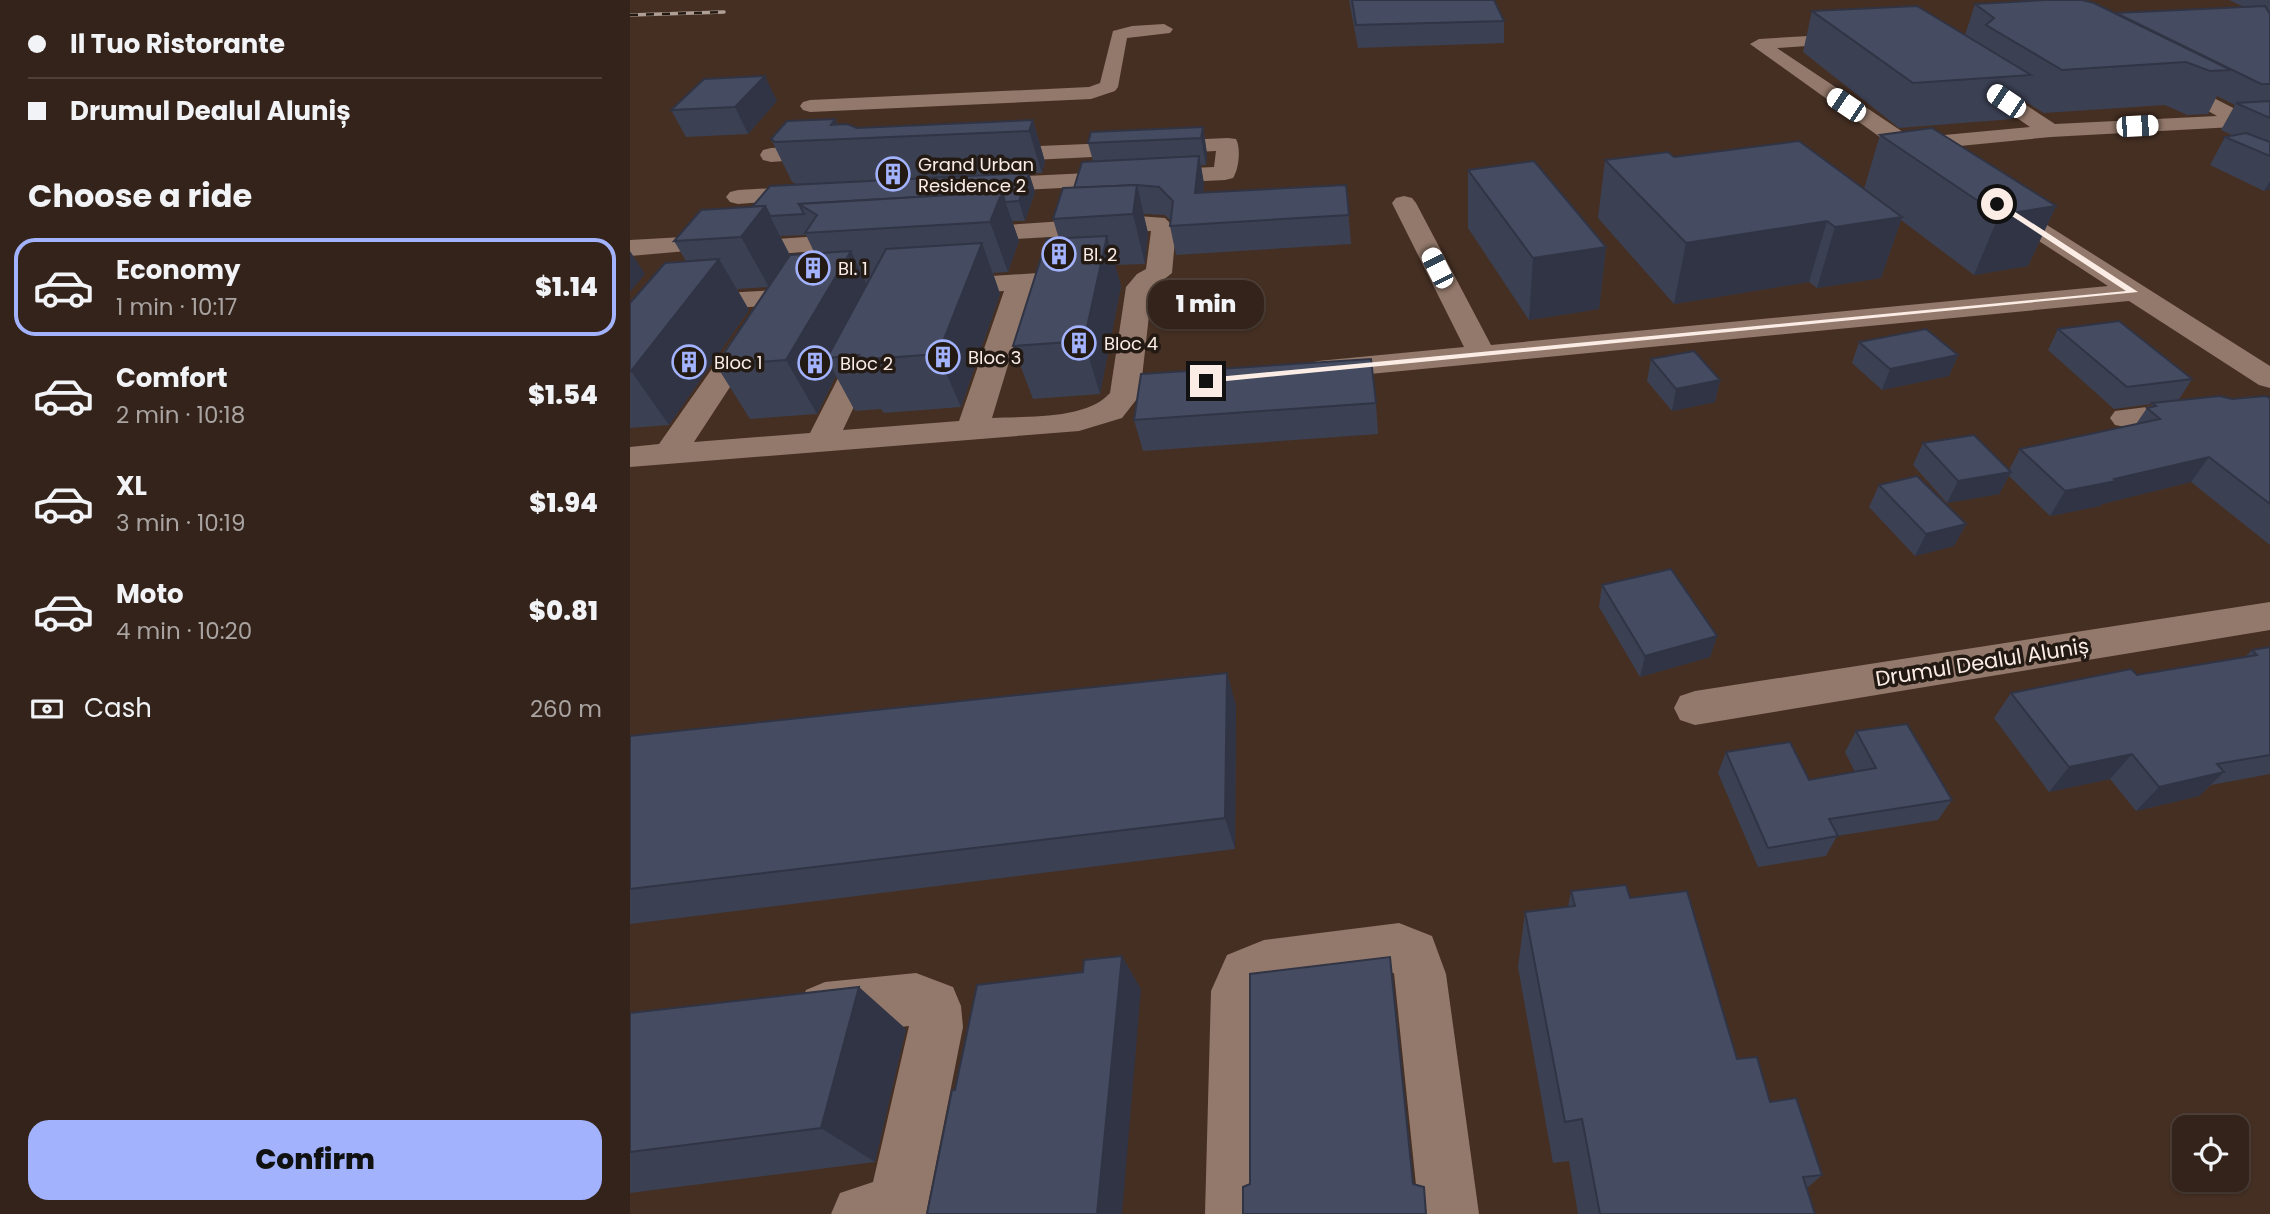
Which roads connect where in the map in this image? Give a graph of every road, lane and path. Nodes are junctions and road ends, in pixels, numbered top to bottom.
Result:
1 (1164, 29) dead end
2 (1880, 37) edge
3 (2145, 68) edge
4 (829, 83) dead end
5 (810, 106) junction
6 (2260, 121) edge
7 (2172, 124) junction
8 (2077, 129) junction
9 (2050, 131) junction
10 (2209, 141) dead end
11 (1906, 145) junction
12 (855, 151) edge
13 (771, 155) junction
14 (970, 156) edge
15 (1952, 174) edge
16 (961, 186) edge
17 (836, 192) edge
18 (738, 197) junction
19 (1986, 197) edge
20 (1404, 203) dead end
21 (930, 237) edge
22 (888, 239) edge
23 (704, 240) junction
24 (630, 248) edge
25 (1159, 273) junction
26 (1020, 282) junction
27 (925, 288) edge
28 (2134, 292) junction
29 (842, 294) edge
30 (774, 298) junction
31 (665, 305) edge
32 (880, 325) edge
33 (1482, 355) junction
34 (1289, 373) edge
35 (2266, 395) edge
36 (2218, 408) edge
37 (2126, 418) dead end
38 (972, 430) junction
39 (821, 442) junction
40 (669, 454) junction
41 (630, 457) edge
42 (2270, 616) edge
43 (1695, 708) dead end
44 (780, 1014) edge
45 (885, 1212) edge
46 (1235, 1214) edge
47 (1449, 1214) edge

1 - 5 street
2 - 11 street
3 - 6 street
4 - 5 street
5 - 13 street
6 - 7 street
7 - 8 street
7 - 10 street
8 - 9 street
8 - 9 street
9 - 11 street
11 - 15 street
12 - 13 street
13 - 18 street
14 - 16 street
17 - 18 street
18 - 23 street
19 - 28 street
20 - 33 street
21 - 25 street
22 - 23 street
23 - 24 street
25 - 26 street
25 - 38 street
26 - 27 street
26 - 38 street
28 - 33 street
28 - 35 street
29 - 30 street
30 - 31 street
30 - 40 street
32 - 39 street
33 - 34 street
36 - 37 street
38 - 39 street
39 - 40 street
40 - 41 street
42 - 43 street, Drumul Dealul Aluniș
44 - 45 street
46 - 47 street

